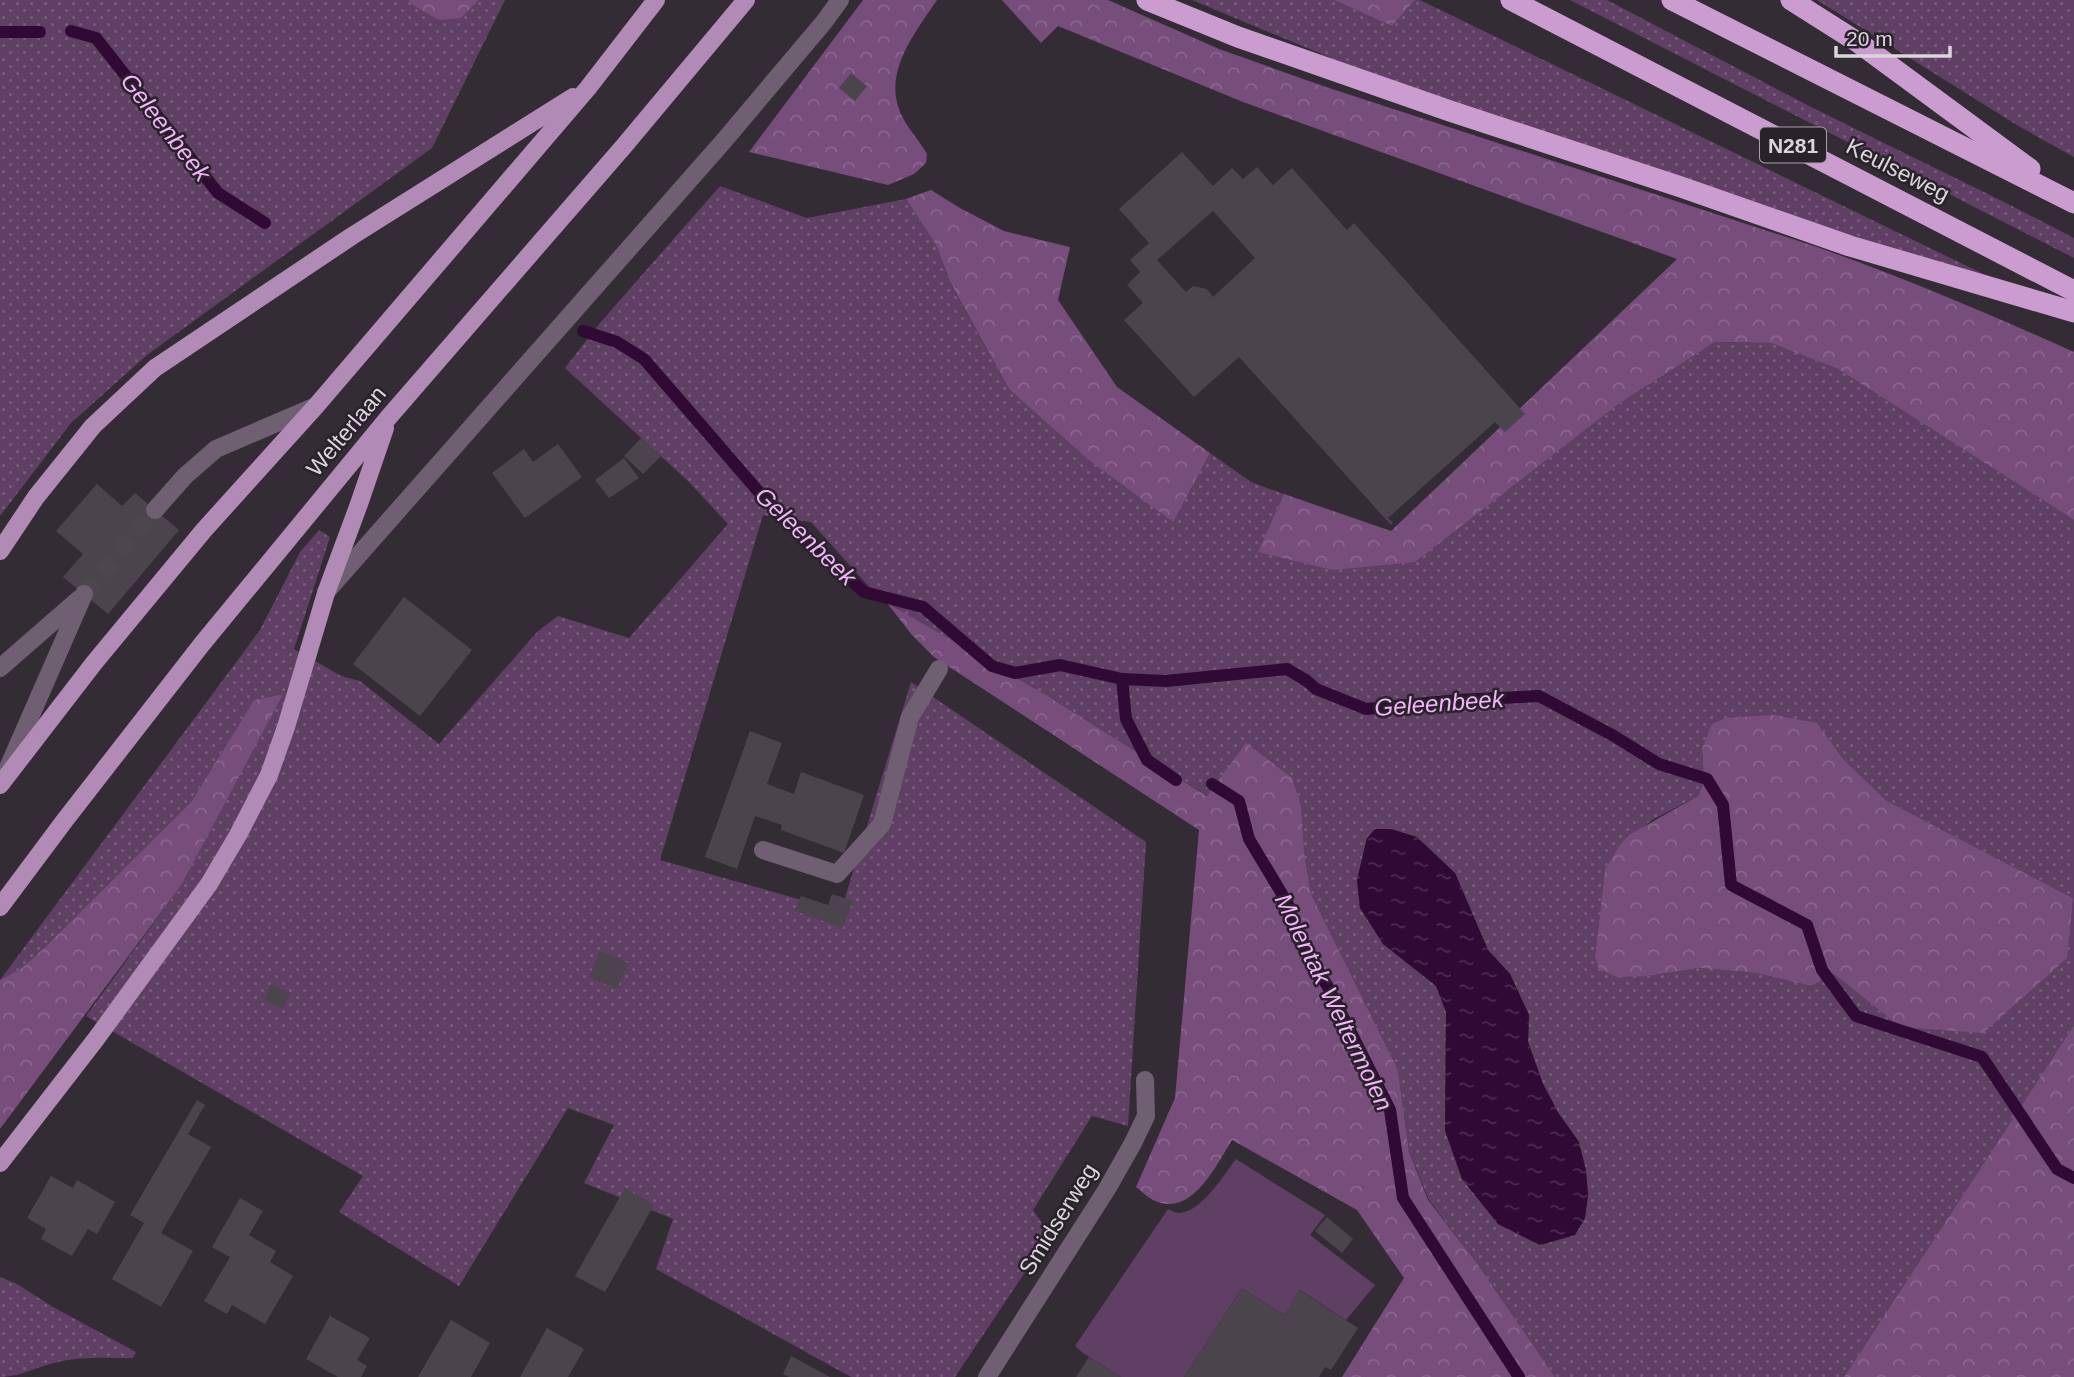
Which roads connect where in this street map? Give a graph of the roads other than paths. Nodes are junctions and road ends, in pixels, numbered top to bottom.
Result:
1 (656, 0) edge
2 (746, 0) edge
3 (839, 0) edge
4 (1147, 0) edge
5 (1511, 0) edge
6 (1672, 0) edge
7 (1791, 0) edge
8 (588, 89) junction
9 (2074, 202) edge
10 (2074, 291) edge
11 (2074, 312) edge
12 (316, 406) junction
13 (388, 418) junction
14 (155, 510) tunnel mouth
15 (0, 551) edge
16 (326, 593) junction
17 (0, 668) edge
18 (939, 669) dead end
19 (1, 783) edge
20 (763, 850) dead end
21 (0, 907) edge
22 (1146, 1080) dead end
23 (0, 1163) edge
24 (987, 1377) edge

1 - 8 main road, Welterlaan
2 - 13 main road, Welterlaan
3 - 16 street
4 - 11 highway
5 - 10 highway, Keulseweg / N281
6 - 9 highway
7 - 9 highway
8 - 12 main road, Welterlaan
8 - 15 main road
12 - 14 street
12 - 19 main road, Welterlaan
13 - 16 main road
13 - 21 main road, Welterlaan
16 - 23 main road
17 - 19 street
18 - 20 street
22 - 24 street, Smidserweg

